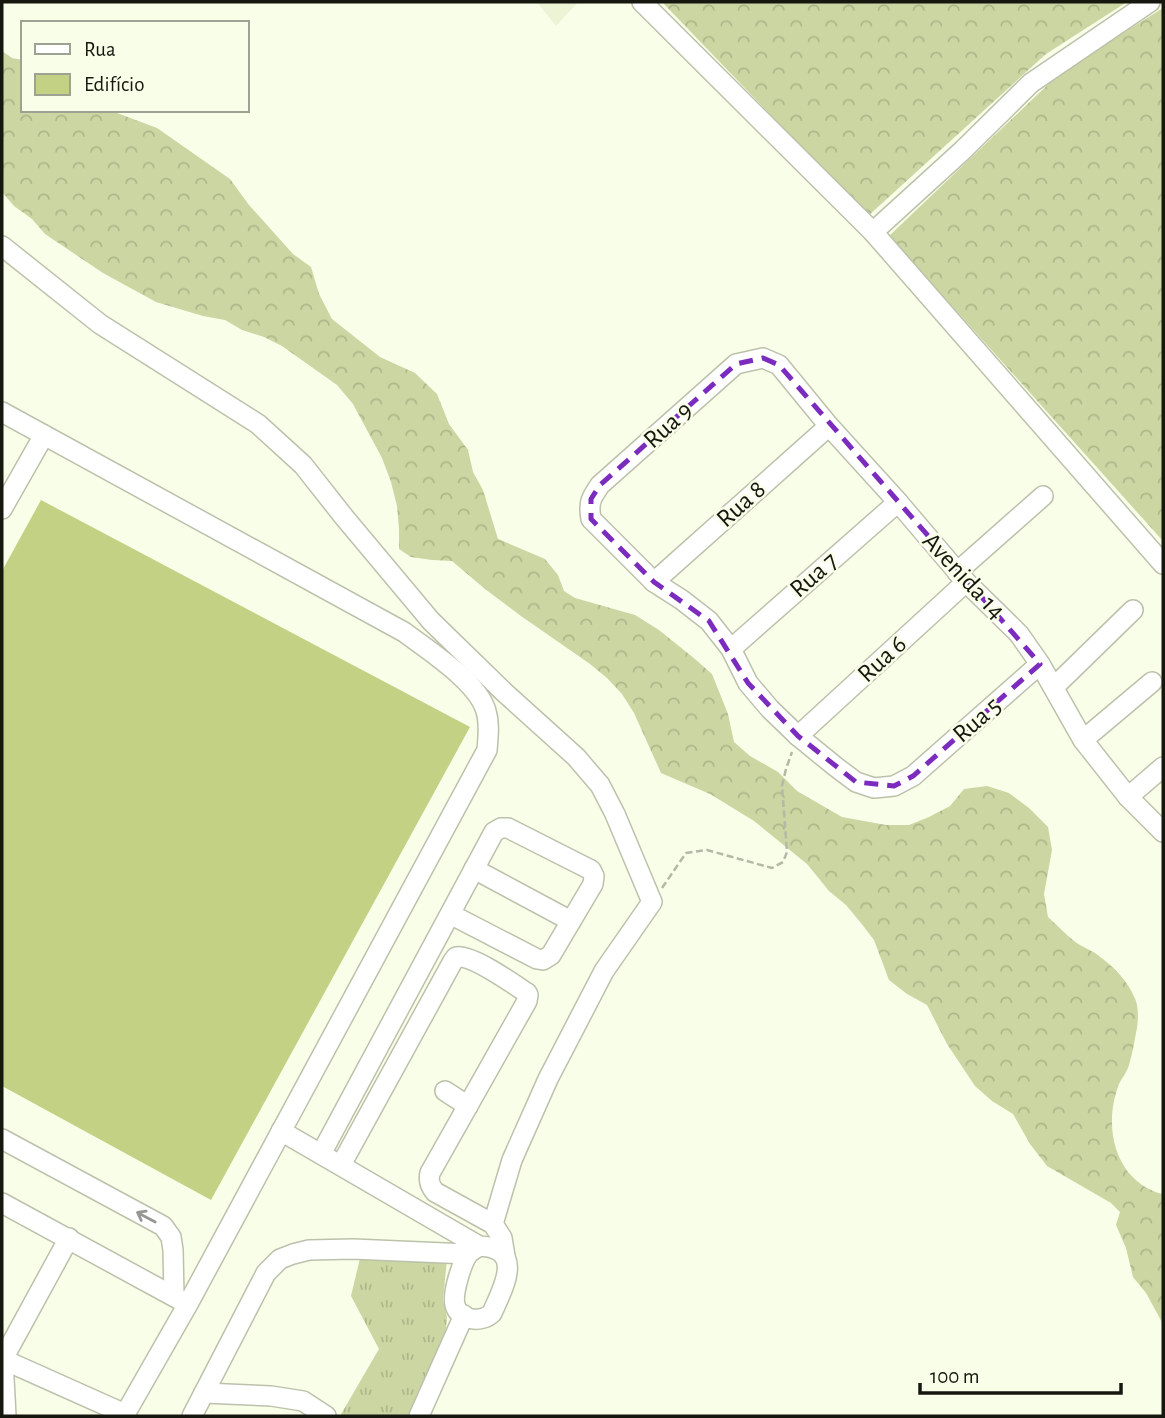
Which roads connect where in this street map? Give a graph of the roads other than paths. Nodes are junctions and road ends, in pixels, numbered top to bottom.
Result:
1 (642, 2) edge
2 (1150, 2) edge
3 (873, 232) junction
4 (2, 246) edge
5 (736, 365) joint
6 (2, 412) edge
7 (829, 426) junction
8 (44, 435) junction
9 (1043, 496) dead end
10 (898, 502) junction
11 (2, 509) edge
12 (1163, 564) edge
13 (961, 577) junction
14 (654, 582) junction
15 (1133, 610) dead end
16 (731, 649) junction
17 (1040, 664) junction
18 (1152, 682) dead end
19 (1054, 687) junction
20 (799, 736) junction
21 (1083, 740) junction
22 (1163, 767) edge
23 (1128, 797) junction
24 (1163, 832) edge
25 (474, 869) junction
26 (450, 914) junction
27 (571, 921) junction
28 (445, 1091) dead end
29 (468, 1106) junction
30 (281, 1131) junction
31 (2, 1139) edge
32 (321, 1154) junction
33 (341, 1165) junction
34 (2, 1203) edge
35 (457, 1204) junction
36 (493, 1224) junction
37 (446, 1227) junction
38 (69, 1238) junction
39 (474, 1250) junction
40 (505, 1256) junction
41 (181, 1300) junction
42 (468, 1317) junction
43 (2, 1359) edge
44 (204, 1393) junction
45 (125, 1415) edge
46 (6, 1416) edge
47 (192, 1416) edge
48 (326, 1416) edge
49 (419, 1416) edge
50 (430, 1416) edge

1 - 3 street
2 - 3 street
3 - 12 street
4 - 36 street
5 - 7 street, Avenida 14
5 - 14 street, Rua 9
6 - 8 street
7 - 10 street, Avenida 14
7 - 14 street, Rua 8
8 - 11 street
8 - 30 street
9 - 13 street, Rua 6
10 - 13 street, Avenida 14
10 - 16 street, Rua 7
13 - 17 street, Avenida 14
13 - 20 street, Rua 6
14 - 16 street
15 - 19 street
16 - 20 street
17 - 19 street, Avenida 14
17 - 20 street, Rua 5
18 - 21 street
19 - 21 street, Avenida 14
21 - 23 street, Avenida 14
22 - 23 street
23 - 24 street, Avenida 14
25 - 26 street
25 - 27 street
25 - 27 street
26 - 27 street
26 - 32 street
28 - 29 street
29 - 33 street
29 - 35 street
30 - 32 street
30 - 41 street
41 -> 31 street
32 - 33 street
33 - 37 street
34 - 38 street
35 - 36 street
35 - 37 street
36 - 40 street
37 - 39 street
38 - 41 street
38 - 43 street
39 - 40 street
39 - 42 street
39 - 44 street
40 - 42 street
41 - 45 street
42 - 49 street
42 - 50 street
43 - 45 street
43 - 46 street
44 - 47 street
44 - 48 street

